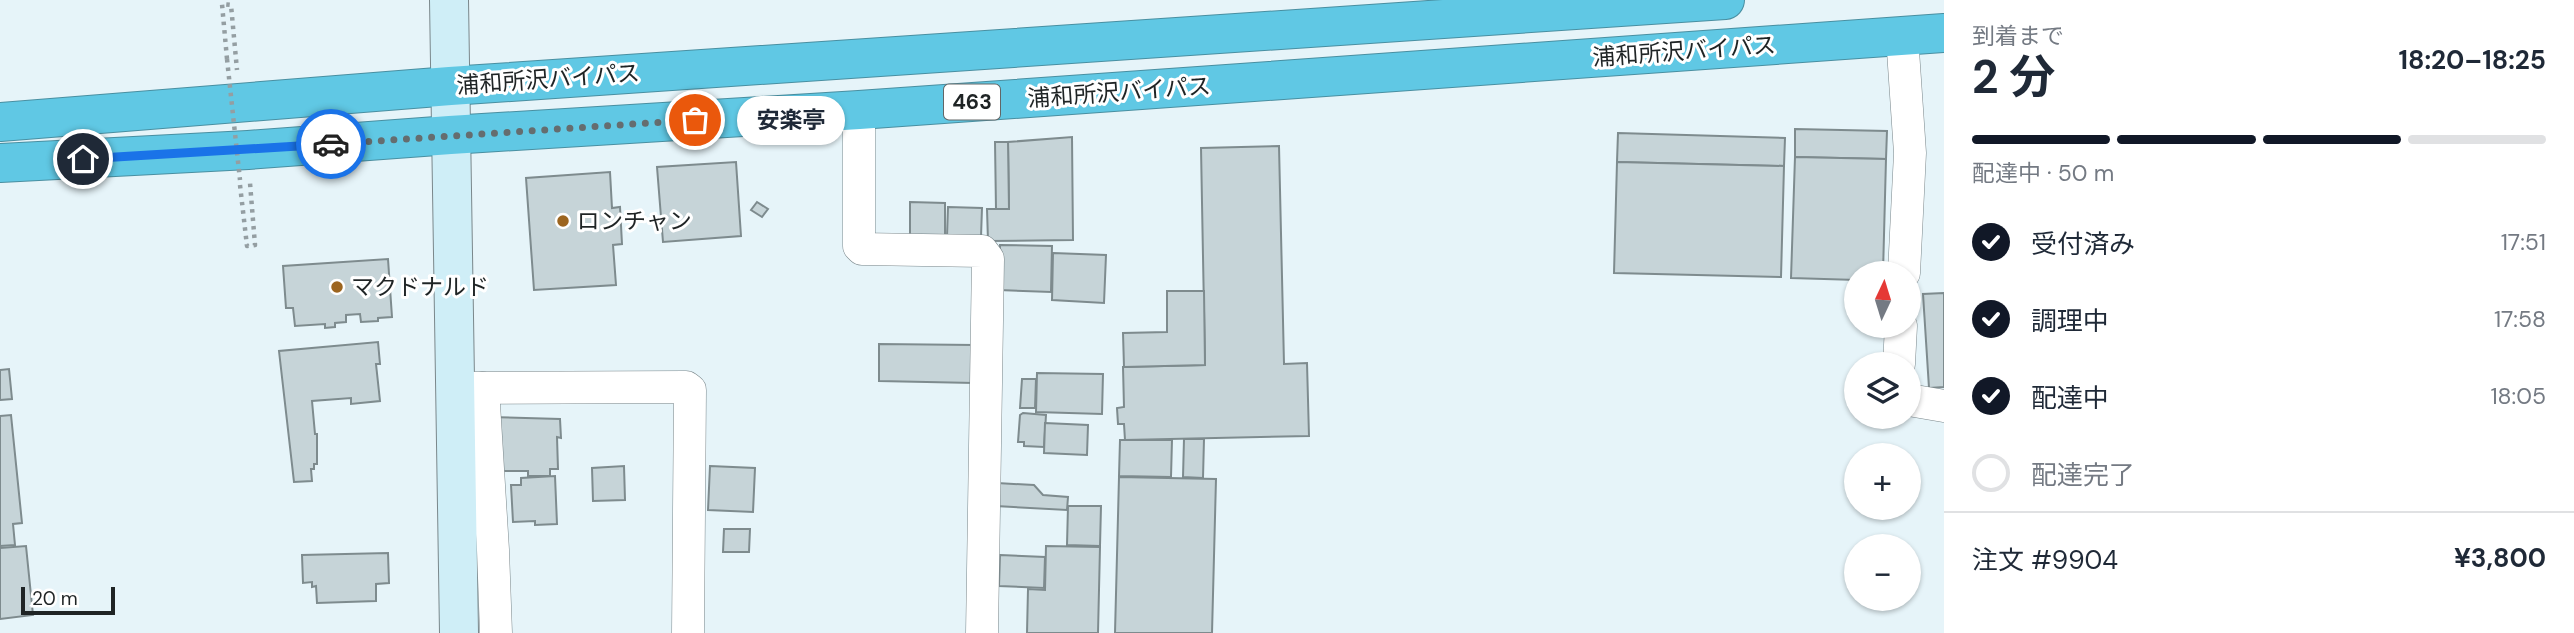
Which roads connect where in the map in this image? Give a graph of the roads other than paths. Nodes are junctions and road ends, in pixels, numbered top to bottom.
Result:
1 (449, 0) edge
2 (1725, 0) edge
3 (1944, 33) edge
4 (1902, 36) junction
5 (450, 86) junction
6 (859, 110) junction
7 (0, 122) edge
8 (450, 135) junction
9 (0, 163) edge
10 (1905, 261) edge
11 (469, 388) junction
12 (1921, 402) edge
13 (1944, 406) edge
14 (459, 633) edge
15 (496, 633) edge
16 (688, 633) edge
17 (982, 633) edge

1 - 5 street
2 - 5 highway, 浦和所沢バイパス / 463
3 - 4 highway, 浦和所沢バイパス / 463
4 - 6 highway, 浦和所沢バイパス / 463
4 - 10 street
5 - 7 highway, 浦和所沢バイパス / 463
5 - 8 street
6 - 8 highway, 浦和所沢バイパス / 463
6 - 17 street
8 - 9 highway, 浦和所沢バイパス / 463
8 - 11 street
11 - 14 street
11 - 15 street
11 - 16 street
12 - 13 street

